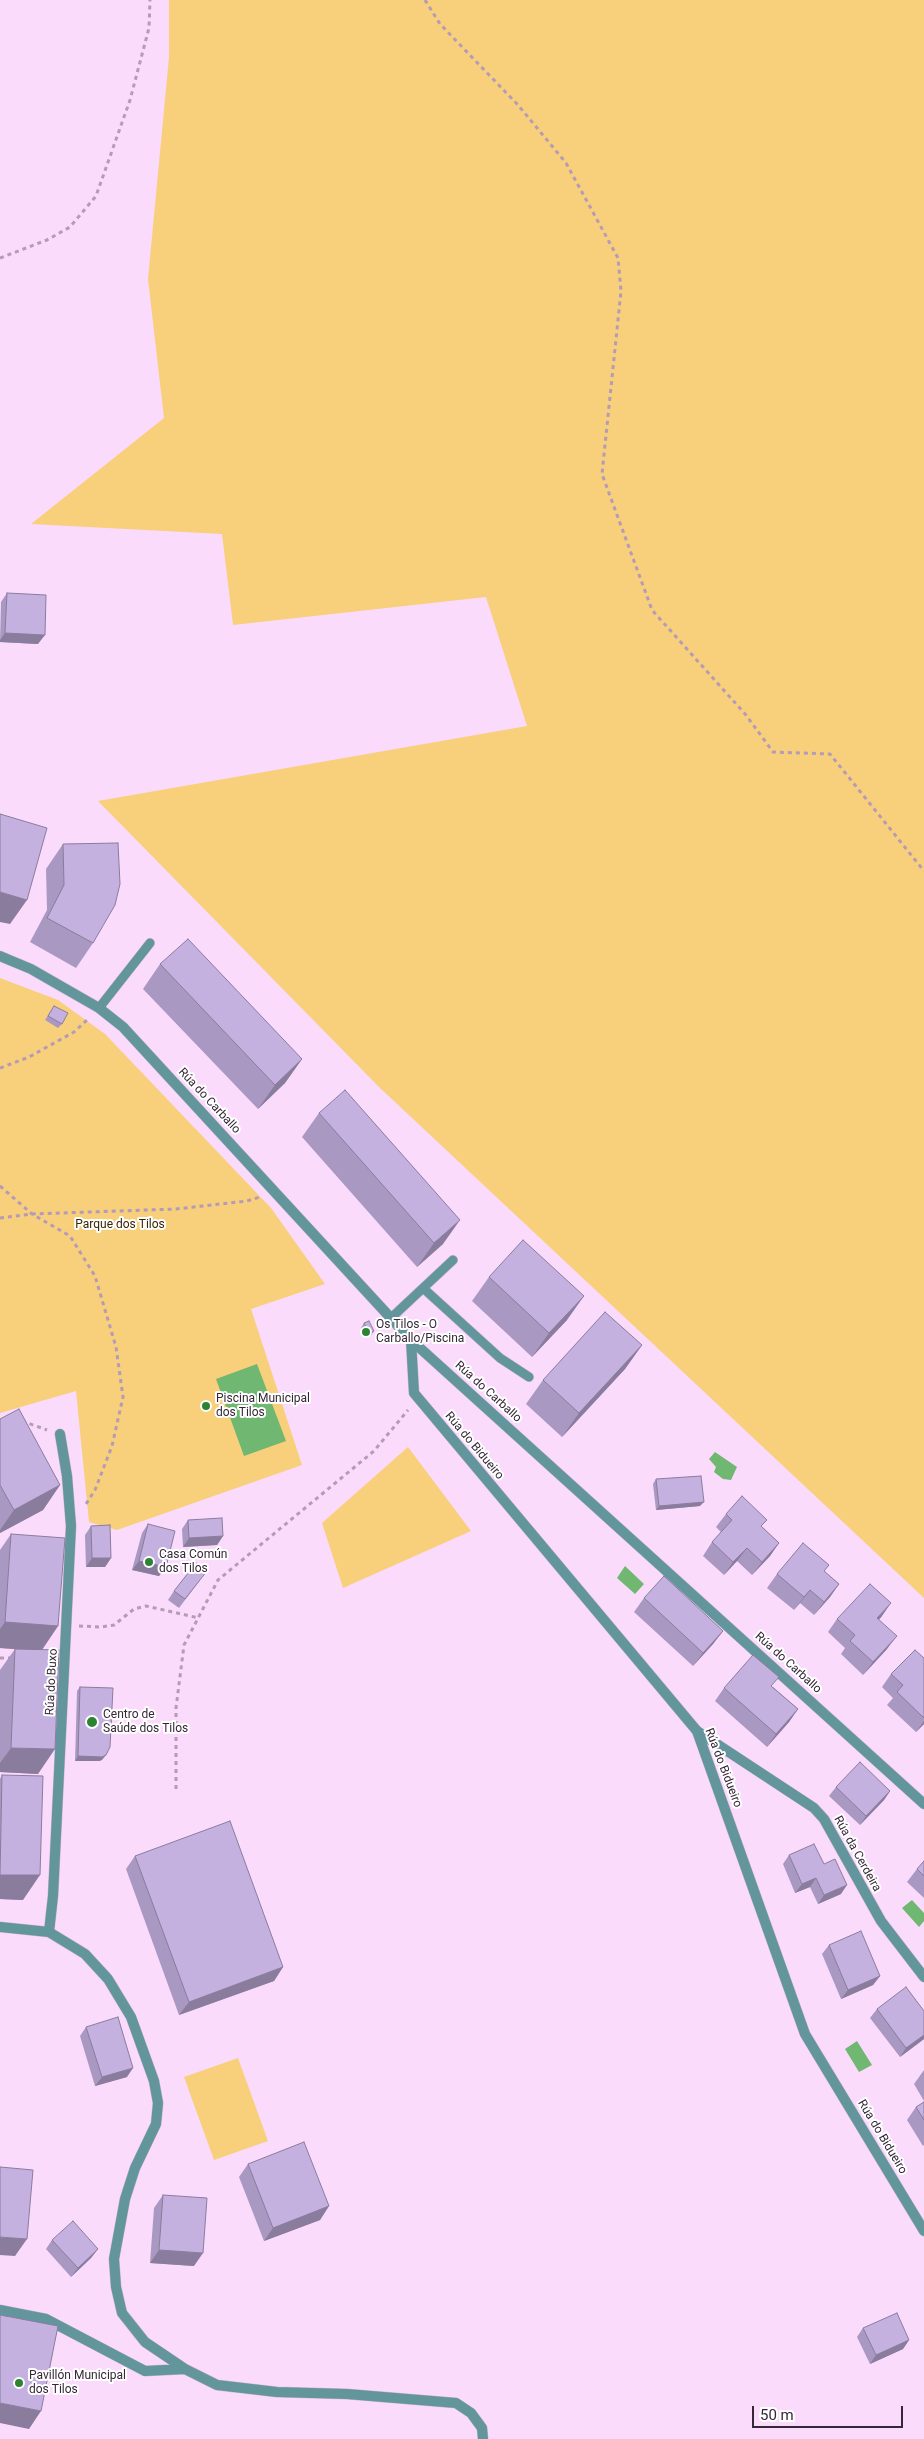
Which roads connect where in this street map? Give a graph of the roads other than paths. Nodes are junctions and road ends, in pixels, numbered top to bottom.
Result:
1 (150, 943) dead end
2 (0, 956) edge
3 (99, 1008) junction
4 (453, 1260) dead end
5 (423, 1288) junction
6 (391, 1318) junction
7 (411, 1340) junction
8 (529, 1377) dead end
9 (60, 1434) road end
10 (697, 1731) junction
11 (924, 1804) edge
12 (0, 1927) edge
13 (49, 1932) junction
14 (924, 1977) edge
15 (924, 2231) edge
16 (0, 2310) edge
17 (185, 2369) junction
18 (483, 2439) edge

1 - 3 lane
2 - 3 street, Rúa do Carballo
3 - 6 street, Rúa do Carballo
4 - 5 lane
5 - 6 lane
5 - 8 lane
6 - 7 street, Rúa do Carballo
7 - 10 street, Rúa do Bidueiro
7 - 11 street, Rúa do Carballo
9 - 13 street, Rúa do Buxo
10 - 14 street, Rúa da Cerdeira
10 - 15 street, Rúa do Bidueiro
12 - 13 street
13 - 17 street
16 - 17 street
17 - 18 street

